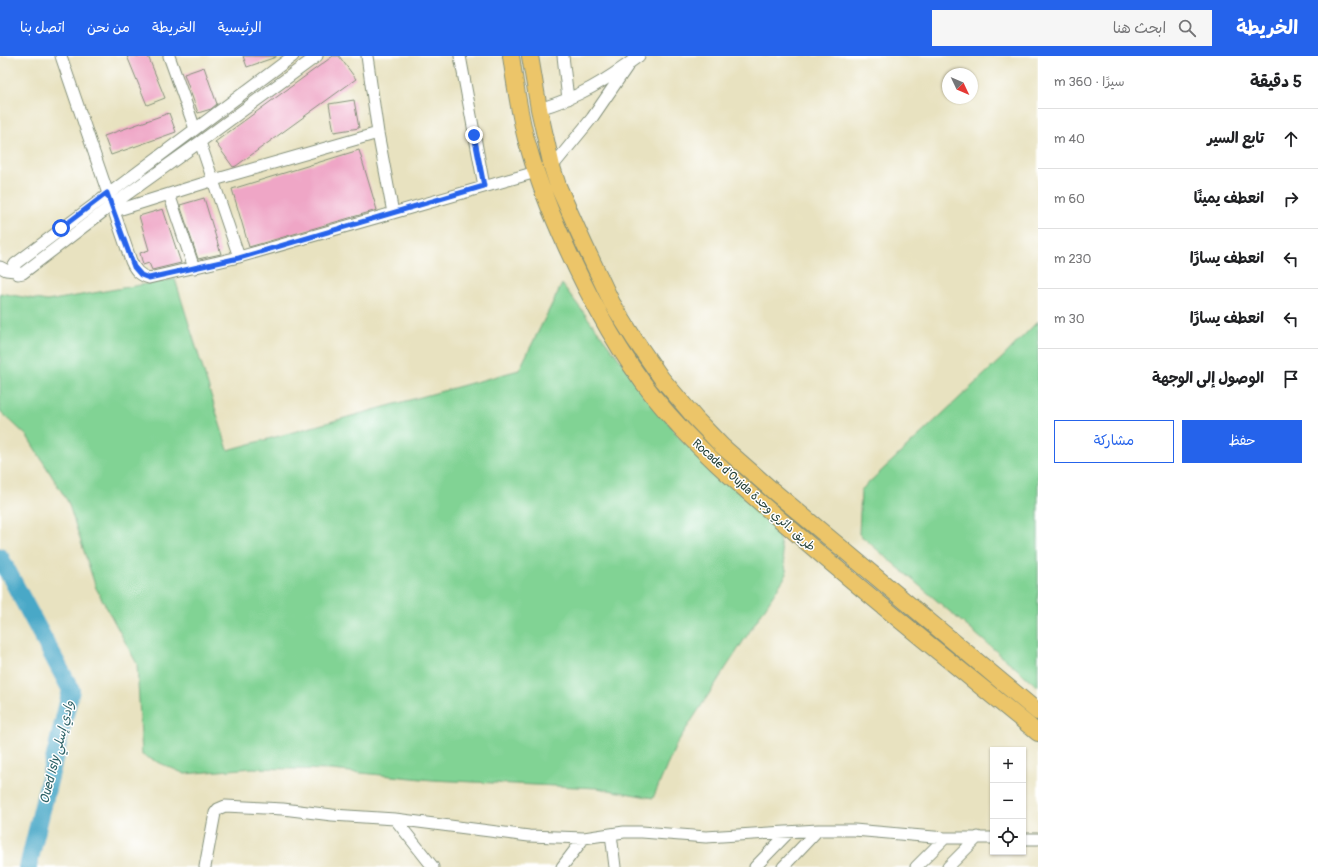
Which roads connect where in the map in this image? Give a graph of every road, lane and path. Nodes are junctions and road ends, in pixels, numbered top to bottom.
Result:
1 (61, 56) edge
2 (169, 56) edge
3 (293, 56) edge
4 (317, 56) edge
5 (367, 56) edge
6 (460, 56) edge
7 (511, 56) edge
8 (530, 56) edge
9 (563, 56) edge
10 (639, 56) edge
11 (628, 64) junction
12 (568, 100) junction
13 (539, 109) junction
14 (195, 129) junction
15 (378, 133) junction
16 (200, 142) junction
17 (552, 167) junction
18 (536, 172) junction
19 (214, 180) junction
20 (484, 186) junction
21 (107, 193) junction
22 (169, 194) junction
23 (113, 208) junction
24 (393, 213) junction
25 (239, 258) junction
26 (0, 268) edge
27 (194, 268) junction
28 (15, 271) junction
29 (1038, 712) edge
30 (1038, 733) edge
31 (394, 820) junction
32 (818, 830) junction
33 (789, 832) junction
34 (611, 834) junction
35 (978, 837) junction
36 (584, 838) junction
37 (945, 838) junction
38 (990, 838) edge
39 (1026, 838) edge
40 (1038, 839) edge
41 (205, 867) edge
42 (433, 867) edge
43 (562, 867) edge
44 (615, 867) edge
45 (755, 867) edge
46 (783, 867) edge
47 (916, 867) edge
48 (948, 867) edge

1 - 21 street
2 - 14 street
3 - 14 street
4 - 16 street
5 - 15 street
6 - 20 street
7 - 18 highway, Rocade d'Oujda طريق دائري وجدة
8 - 13 highway, Rocade d'Oujda طريق دائري وجدة
9 - 12 street
10 - 11 street
11 - 12 street
11 - 17 street
12 - 13 street
13 - 17 highway, Rocade d'Oujda طريق دائري وجدة
14 - 21 street
15 - 19 street
15 - 24 street
16 - 19 street
16 - 23 street
17 - 29 highway, Rocade d'Oujda طريق دائري وجدة
18 - 20 street
18 - 30 highway, Rocade d'Oujda طريق دائري وجدة
19 - 22 street
19 - 25 street
20 - 24 street
21 - 23 street
21 - 28 street
22 - 23 street
22 - 27 street
23 - 27 street
23 - 28 street
24 - 25 street
25 - 27 street
26 - 28 street
31 - 36 street
31 - 41 street
31 - 42 street
32 - 33 street
32 - 37 street
32 - 46 street
33 - 34 street
33 - 45 street
34 - 36 street
34 - 44 street
35 - 37 street
35 - 38 street
35 - 48 street
36 - 43 street
37 - 47 street
39 - 40 street

